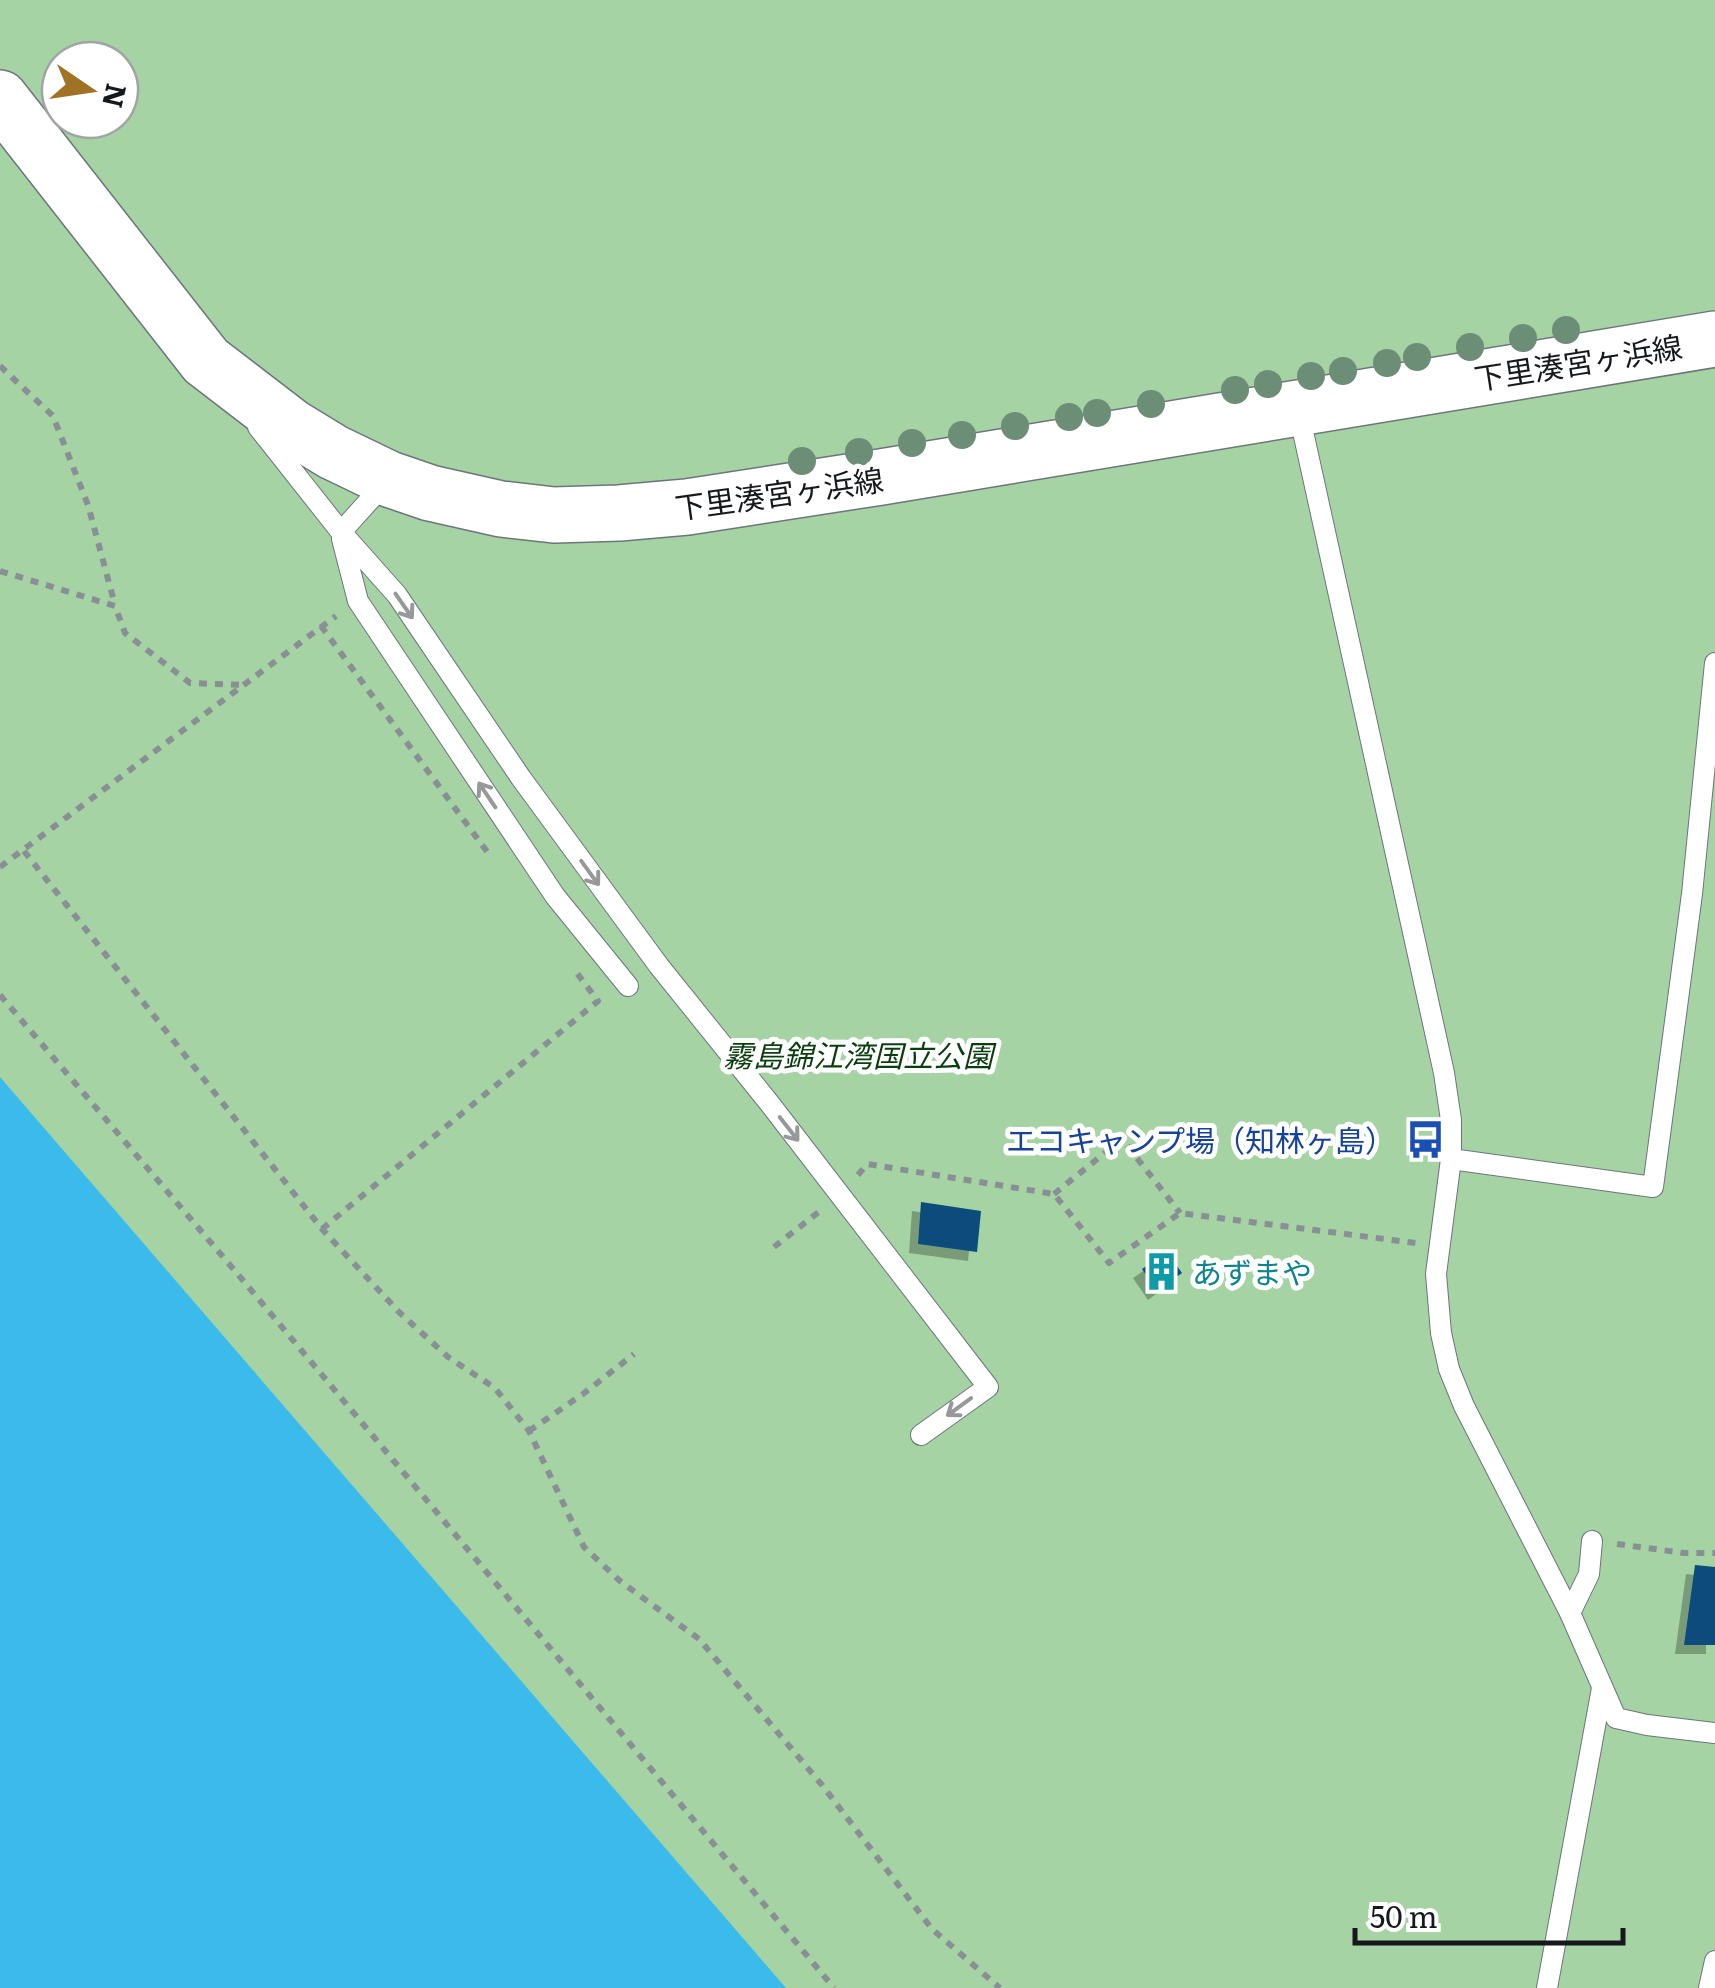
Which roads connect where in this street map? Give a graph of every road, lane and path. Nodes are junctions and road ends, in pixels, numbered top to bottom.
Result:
1 (0, 98) edge
2 (1715, 339) edge
3 (206, 361) junction
4 (0, 366) edge
5 (1298, 407) junction
6 (389, 479) junction
7 (340, 532) junction
8 (0, 571) edge
9 (358, 601) junction
10 (115, 606) junction
11 (321, 626) junction
12 (1715, 663) edge
13 (244, 685) junction
14 (24, 851) junction
15 (494, 860) dead end
16 (0, 867) edge
17 (563, 954) dead end
18 (628, 986) dead end
19 (0, 995) edge
20 (1450, 1160) junction
21 (1054, 1194) junction
22 (840, 1196) junction
23 (1180, 1213) junction
24 (322, 1229) junction
25 (1440, 1246) junction
26 (774, 1248) dead end
27 (634, 1354) dead end
28 (529, 1431) junction
29 (921, 1435) dead end
30 (1592, 1541) joint
31 (1715, 1554) edge
32 (1570, 1613) junction
33 (1602, 1686) junction
34 (1715, 1733) edge
35 (1715, 1961) edge
36 (834, 1988) edge
37 (1000, 1988) edge
38 (1547, 1988) edge
39 (1709, 1988) edge

1 - 3 main road, 下里湊宮ヶ浜線
2 - 5 main road, 下里湊宮ヶ浜線
3 - 6 main road, 下里湊宮ヶ浜線
3 - 7 lane
4 - 10 path
5 - 6 main road, 下里湊宮ヶ浜線
5 - 20 lane
6 - 7 lane
7 - 9 lane
7 -> 22 lane
8 - 10 path
9 - 11 path
18 -> 9 lane
10 - 13 path
11 - 13 path
11 - 15 path
12 - 20 lane
13 - 14 path
14 - 16 path
14 - 24 path
17 - 24 path
19 - 36 path
20 - 25 lane
21 - 22 path
21 - 23 path
21 - 23 path
22 - 26 path
22 -> 29 lane
23 - 25 path
24 - 28 path
25 - 32 lane
27 - 28 path
28 - 37 path
30 - 31 path
30 - 32 lane
32 - 33 lane
33 - 34 lane
33 - 38 lane
35 - 39 lane

